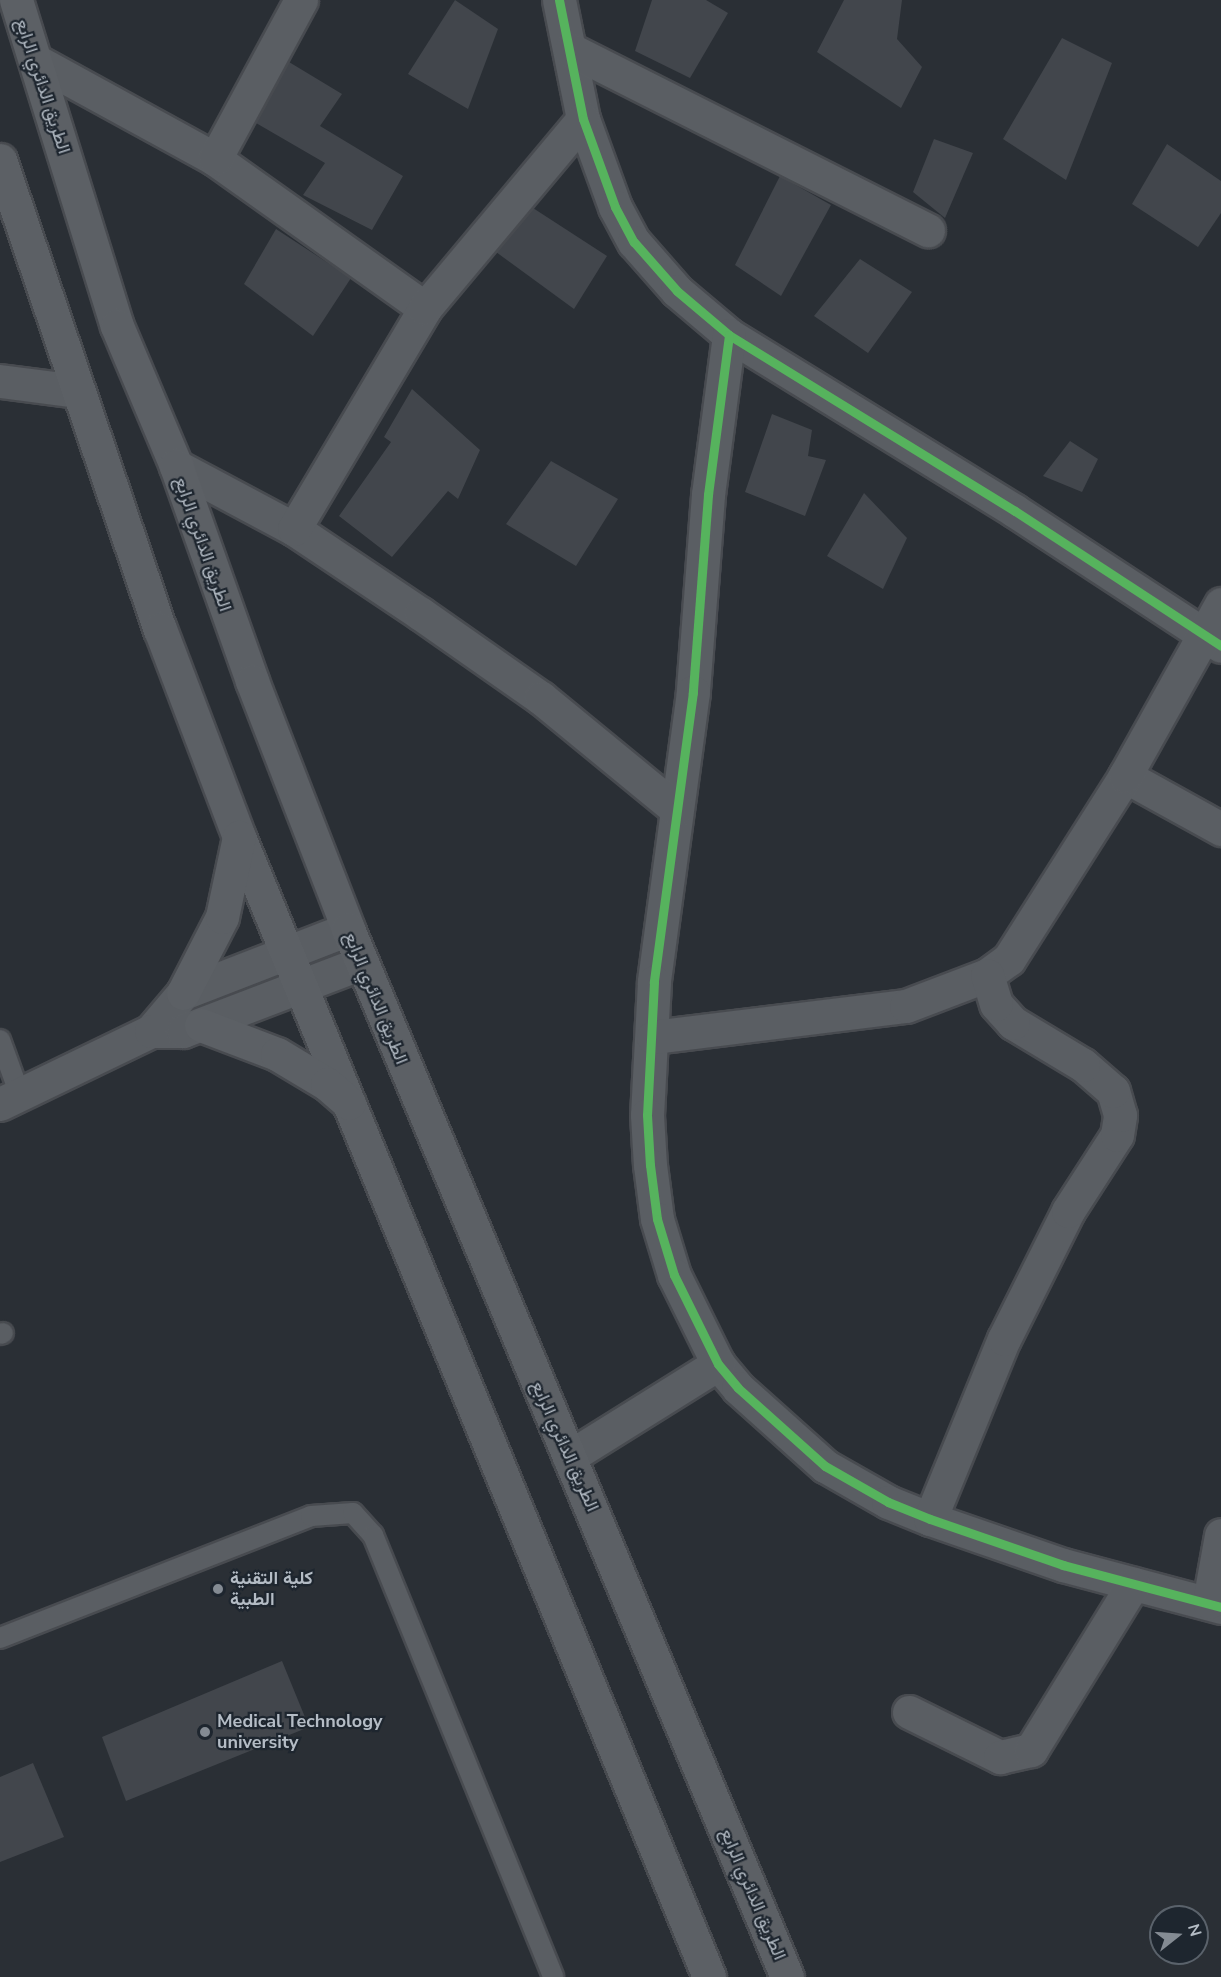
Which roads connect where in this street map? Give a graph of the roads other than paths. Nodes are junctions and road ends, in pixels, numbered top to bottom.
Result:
1 (16, 0) edge
2 (301, 0) edge
3 (559, 0) edge
4 (570, 50) junction
5 (36, 61) junction
6 (583, 119) junction
7 (215, 159) junction
8 (0, 160) edge
9 (928, 231) dead end
10 (425, 308) junction
11 (729, 335) junction
12 (0, 381) edge
13 (78, 391) junction
14 (176, 466) junction
15 (294, 529) junction
16 (1221, 604) edge
17 (1211, 641) edge
18 (1125, 776) junction
19 (676, 809) junction
20 (1221, 829) edge
21 (239, 837) junction
22 (348, 929) junction
23 (288, 953) junction
24 (361, 963) junction
25 (987, 975) junction
26 (302, 986) junction
27 (183, 993) junction
28 (201, 1025) junction
29 (151, 1031) junction
30 (653, 1037) junction
31 (0, 1040) edge
32 (10, 1099) edge
33 (352, 1106) junction
34 (718, 1364) junction
35 (569, 1457) junction
36 (930, 1519) junction
37 (1221, 1535) edge
38 (1133, 1584) junction
39 (1215, 1604) edge
40 (0, 1638) edge
41 (909, 1712) dead end
42 (553, 1977) edge
43 (709, 1977) edge
44 (788, 1977) edge

1 - 5 main road, الطريق الدائري الرابع
2 - 7 street
3 - 4 street
4 - 6 street
4 - 9 street
5 - 7 street
5 - 14 main road, الطريق الدائري الرابع
6 - 10 street
6 - 11 street
7 - 10 street
8 - 13 main road
10 - 15 street
11 - 17 street
11 - 19 street
12 - 13 street
13 - 21 main road
14 - 15 street
14 - 22 main road, الطريق الدائري الرابع
15 - 19 street
16 - 17 street
17 - 18 street
18 - 20 street
18 - 25 street
19 - 30 street
21 - 23 main road
21 - 27 main road
22 - 23 street
22 - 24 main road, الطريق الدائري الرابع
23 - 26 main road
23 - 27 street
24 - 26 street
24 - 35 main road, الطريق الدائري الرابع
25 - 30 street
25 - 36 street
26 - 28 street
26 - 33 main road
27 - 29 street
28 - 29 street
28 - 33 main road
29 - 32 street
30 - 34 street
31 - 32 lane
33 - 43 main road
34 - 35 street
34 - 36 street
35 - 44 main road, الطريق الدائري الرابع
36 - 38 street
37 - 39 street
38 - 39 street
38 - 41 street
40 - 42 lane

